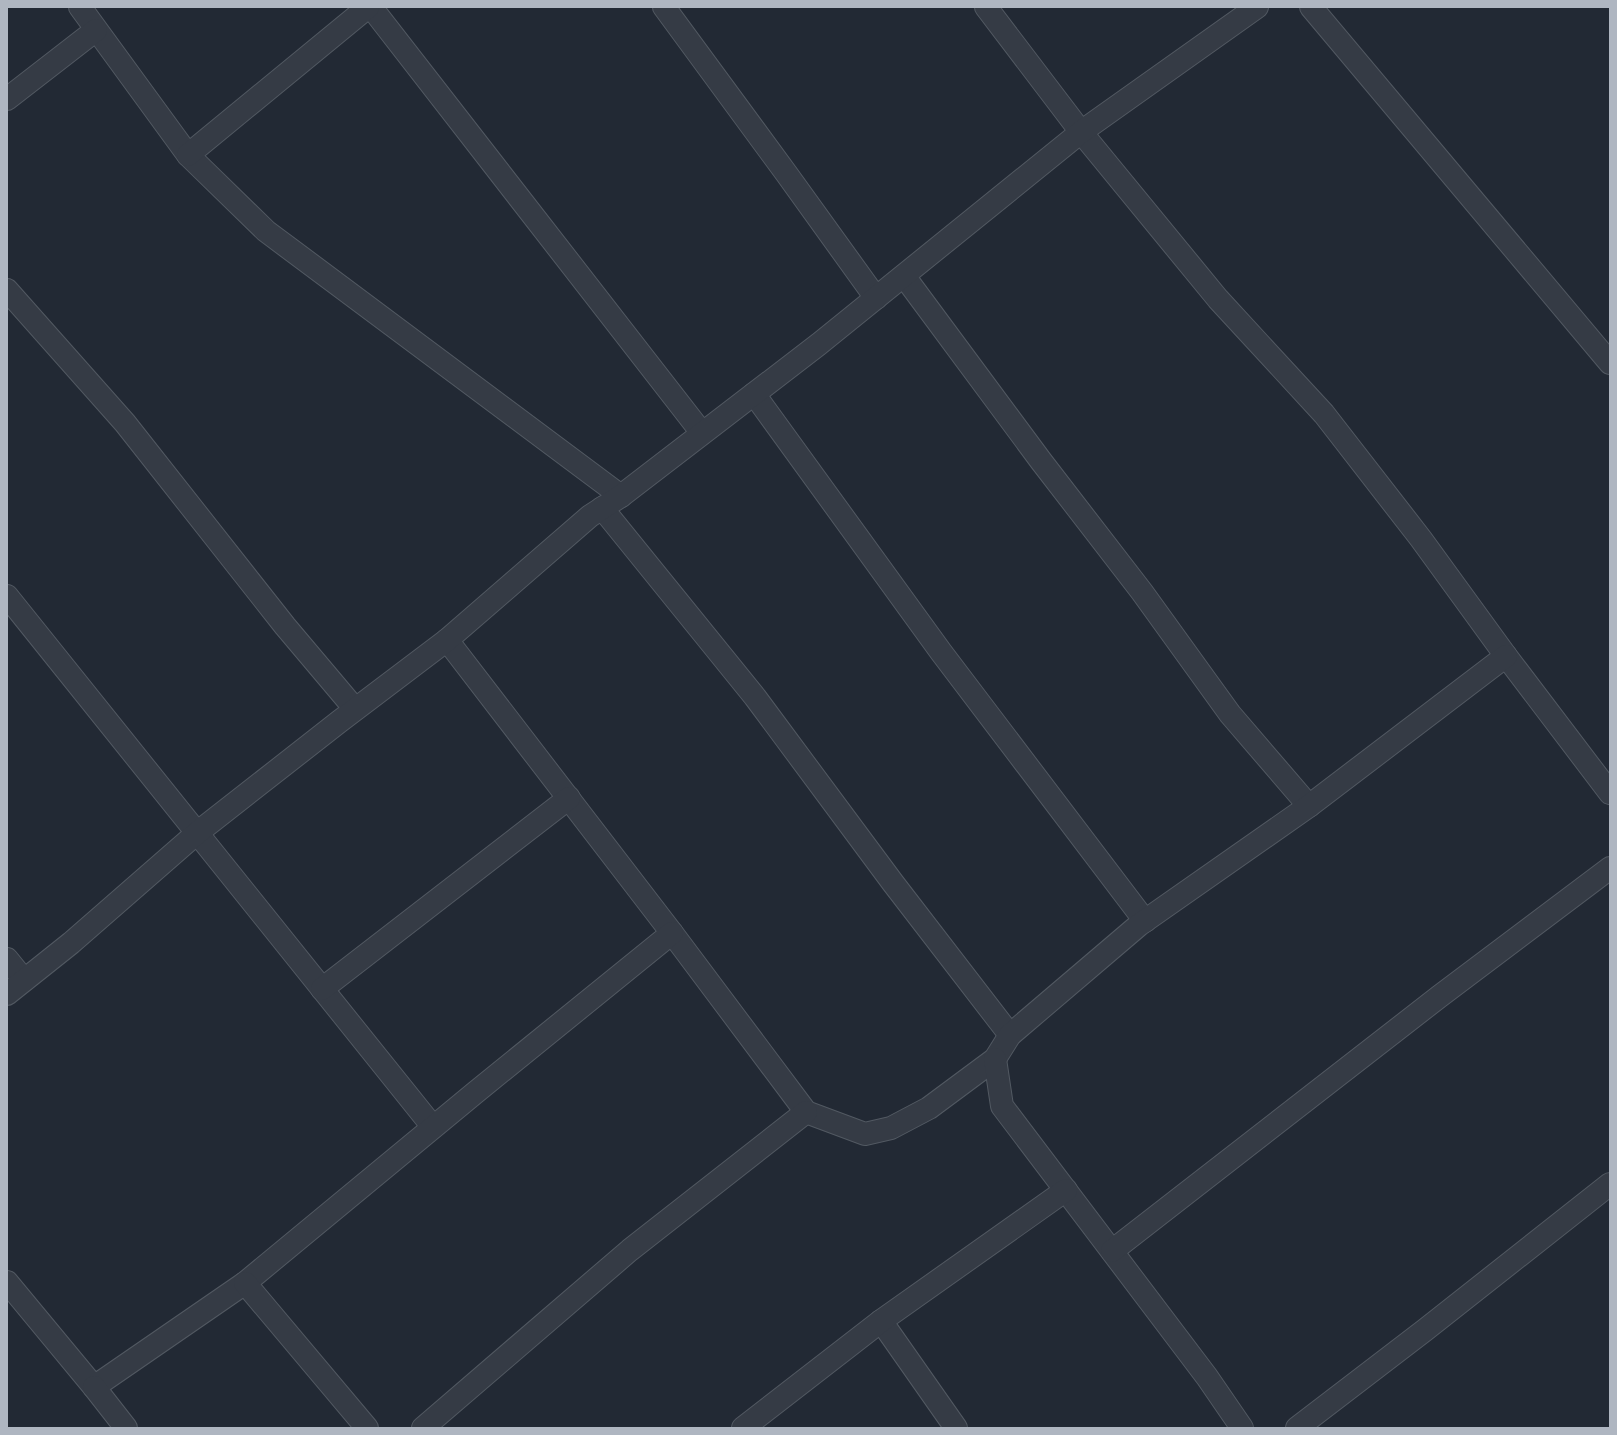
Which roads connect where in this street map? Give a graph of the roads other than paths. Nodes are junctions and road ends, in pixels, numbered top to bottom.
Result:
1 (80, 7) edge
2 (370, 7) edge
3 (664, 7) edge
4 (986, 7) edge
5 (1257, 7) edge
6 (1311, 7) edge
7 (96, 30) junction
8 (7, 99) edge
9 (1081, 132) junction
10 (188, 155) junction
11 (904, 276) junction
12 (7, 290) edge
13 (876, 298) junction
14 (1610, 362) edge
15 (754, 394) junction
16 (702, 433) junction
17 (621, 496) junction
18 (602, 508) junction
19 (7, 596) edge
20 (447, 640) junction
21 (1506, 656) junction
22 (355, 710) junction
23 (1610, 793) edge
24 (568, 798) junction
25 (1309, 806) junction
26 (197, 834) junction
27 (1610, 868) edge
28 (1145, 921) junction
29 (672, 933) junction
30 (7, 959) edge
31 (24, 980) junction
32 (322, 989) junction
33 (7, 994) edge
34 (1010, 1035) junction
35 (995, 1059) junction
36 (806, 1112) junction
37 (433, 1127) junction
38 (1610, 1184) edge
39 (1066, 1190) junction
40 (1112, 1251) junction
41 (7, 1282) edge
42 (245, 1283) junction
43 (881, 1321) junction
44 (94, 1387) junction
45 (126, 1428) edge
46 (367, 1428) edge
47 (423, 1428) edge
48 (743, 1428) edge
49 (956, 1428) edge
50 (1242, 1428) edge
51 (1297, 1428) edge

1 - 7 street
2 - 10 street
2 - 16 street
3 - 13 street
4 - 9 street
5 - 9 street
6 - 14 street
7 - 8 street
7 - 10 street
9 - 11 street
9 - 21 street
10 - 17 street
11 - 13 street
11 - 25 street
12 - 22 street
13 - 15 street
15 - 16 street
15 - 28 street
16 - 17 street
17 - 18 street
18 - 20 street
18 - 34 street
19 - 26 street
20 - 22 street
20 - 24 street
21 - 23 street
21 - 25 street
22 - 26 street
24 - 29 street
24 - 32 street
25 - 28 street
26 - 31 street
26 - 32 street
27 - 40 street
28 - 34 street
29 - 36 street
29 - 37 street
30 - 31 street
31 - 33 street
32 - 37 street
34 - 35 street
35 - 36 street
35 - 39 street
36 - 47 street
37 - 42 street
38 - 51 street
39 - 40 street
39 - 43 street
40 - 50 street
41 - 44 street
42 - 44 street
42 - 46 street
43 - 48 street
43 - 49 street
44 - 45 street

